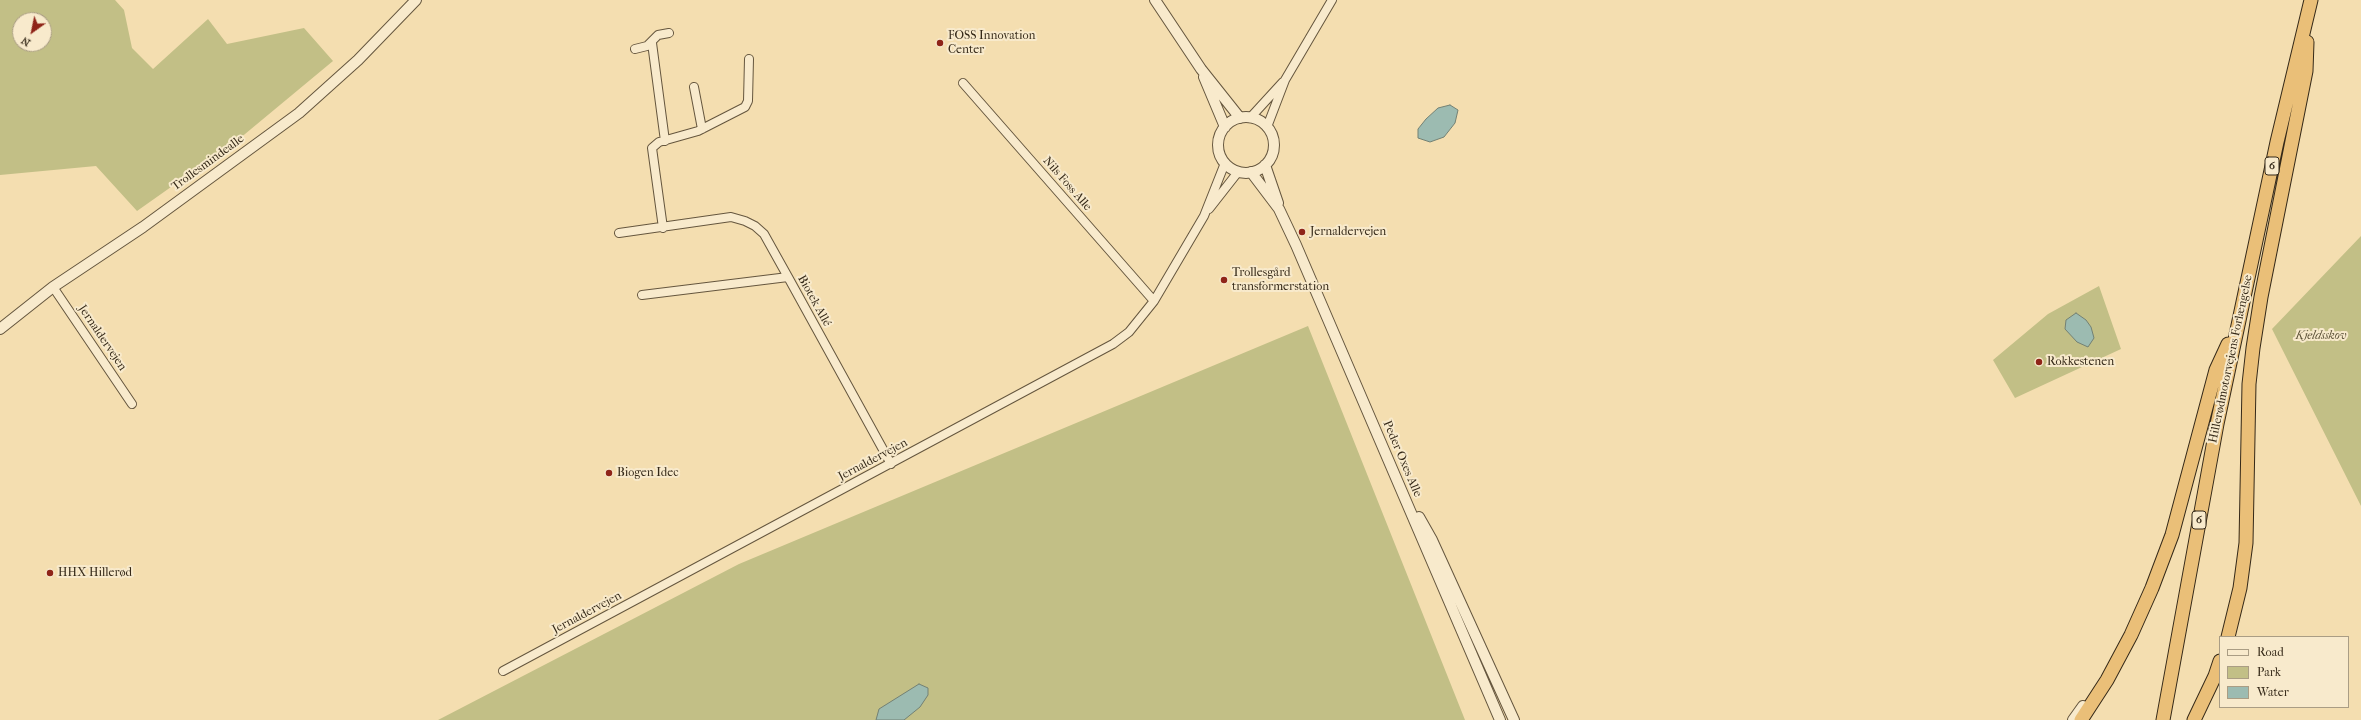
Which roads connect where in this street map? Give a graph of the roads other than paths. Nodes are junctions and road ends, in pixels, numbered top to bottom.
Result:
1 (416, 0) edge
2 (1155, 0) edge
3 (1332, 0) edge
4 (2309, 6) edge
5 (669, 33) dead end
6 (652, 43) junction
7 (635, 48) dead end
8 (749, 60) dead end
9 (1201, 69) junction
10 (1285, 80) junction
11 (963, 83) dead end
12 (694, 87) dead end
13 (1245, 118) junction
14 (1225, 127) junction
15 (1267, 127) junction
16 (702, 129) junction
17 (665, 141) junction
18 (1225, 163) junction
19 (1265, 165) junction
20 (1238, 172) junction
21 (1251, 172) junction
22 (1279, 209) junction
23 (1204, 216) junction
24 (663, 228) junction
25 (618, 233) dead end
26 (788, 277) junction
27 (53, 286) junction
28 (642, 295) dead end
29 (1154, 301) junction
30 (2238, 320) junction
31 (0, 329) edge
32 (132, 404) dead end
33 (891, 464) junction
34 (1395, 474) junction
35 (2131, 635) junction
36 (2228, 636) edge
37 (2219, 664) edge
38 (503, 671) dead end
39 (1500, 720) edge
40 (1514, 720) edge
41 (2073, 720) edge
42 (2081, 720) edge
43 (2163, 720) edge
44 (2194, 720) edge

1 - 27 street, Trollesmindealle
2 - 9 street
3 - 10 street
4 - 30 highway, Hillerødmotorvejens Forlængelse / 6
4 - 36 highway
5 - 6 street
6 - 7 street
6 - 17 street
8 - 16 street
9 - 13 street
9 - 14 street
10 - 13 street
10 - 15 street
11 - 29 street, Nils Foss Alle
12 - 16 street
13 - 14 street
13 - 15 street
14 - 18 street
15 - 19 street
16 - 17 street
17 - 24 street
18 - 20 street
18 - 23 street, Jernaldervejen
19 - 21 street
19 - 22 street, Peder Oxes Alle
20 - 21 street
20 - 23 street, Jernaldervejen
21 - 22 street, Peder Oxes Alle
22 - 34 street, Peder Oxes Alle
23 - 29 street, Jernaldervejen
24 - 25 street
24 - 26 street
26 - 28 street, Biotek Allé
26 - 33 street, Biotek Allé
27 - 31 street, Trollesmindealle
27 - 32 street, Jernaldervejen
29 - 33 street, Jernaldervejen
30 - 35 highway
30 - 43 highway, Hillerødmotorvejens Forlængelse / 6
33 - 38 street, Jernaldervejen
34 - 39 street, Peder Oxes Alle
34 - 40 street
35 - 41 street
35 - 42 highway
37 - 44 highway

